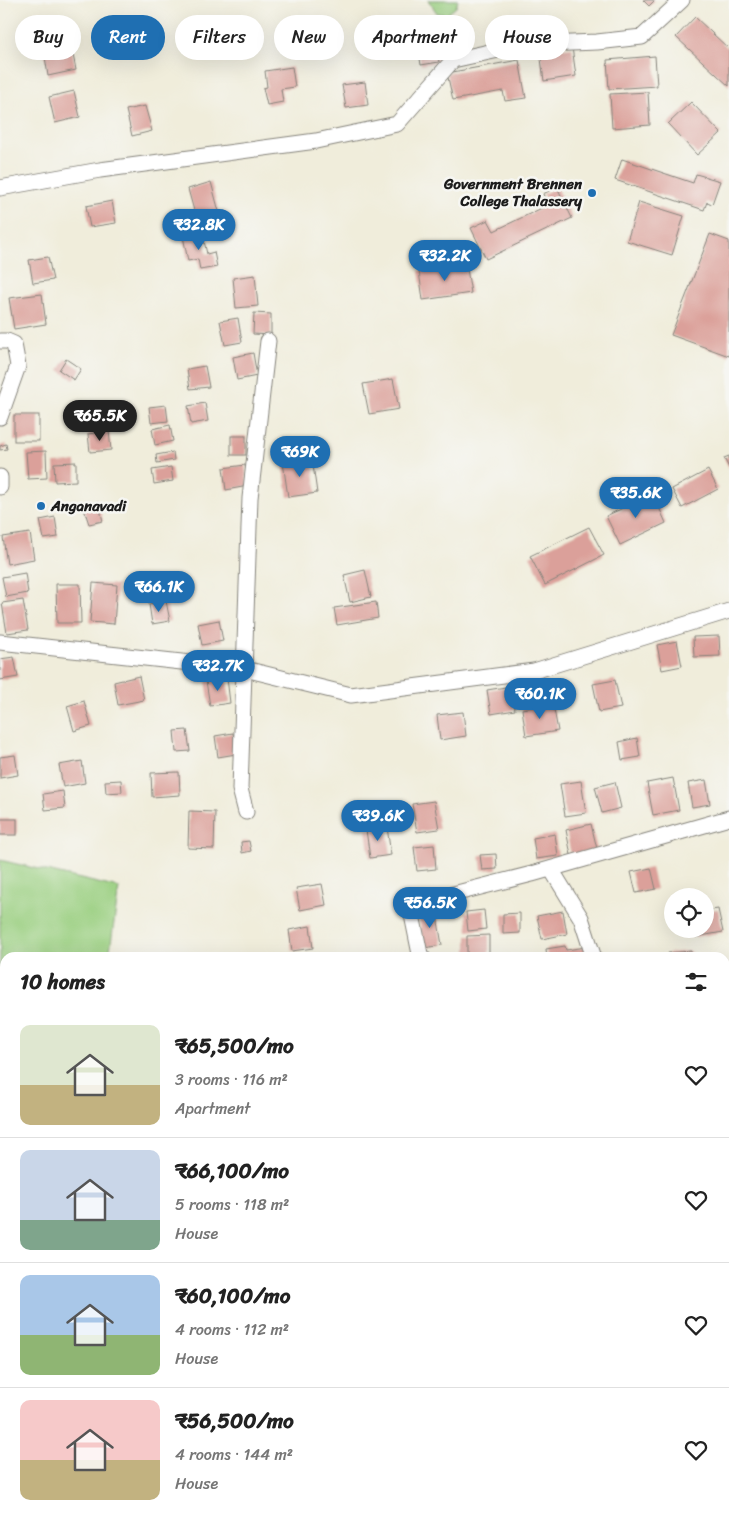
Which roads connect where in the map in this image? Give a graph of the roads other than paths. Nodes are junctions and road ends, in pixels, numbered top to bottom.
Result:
1 (682, 0) edge
2 (0, 188) edge
3 (0, 341) edge
4 (268, 342) dead end
5 (0, 417) edge
6 (0, 478) edge
7 (0, 487) edge
8 (729, 611) edge
9 (0, 642) edge
10 (245, 669) junction
11 (246, 812) dead end
12 (729, 818) edge
13 (551, 869) junction
14 (420, 952) edge
15 (592, 952) edge

1 - 2 street
3 - 5 street
4 - 10 street
6 - 7 street
8 - 10 street
9 - 10 street
10 - 11 street
12 - 13 street
13 - 14 street
13 - 15 street

